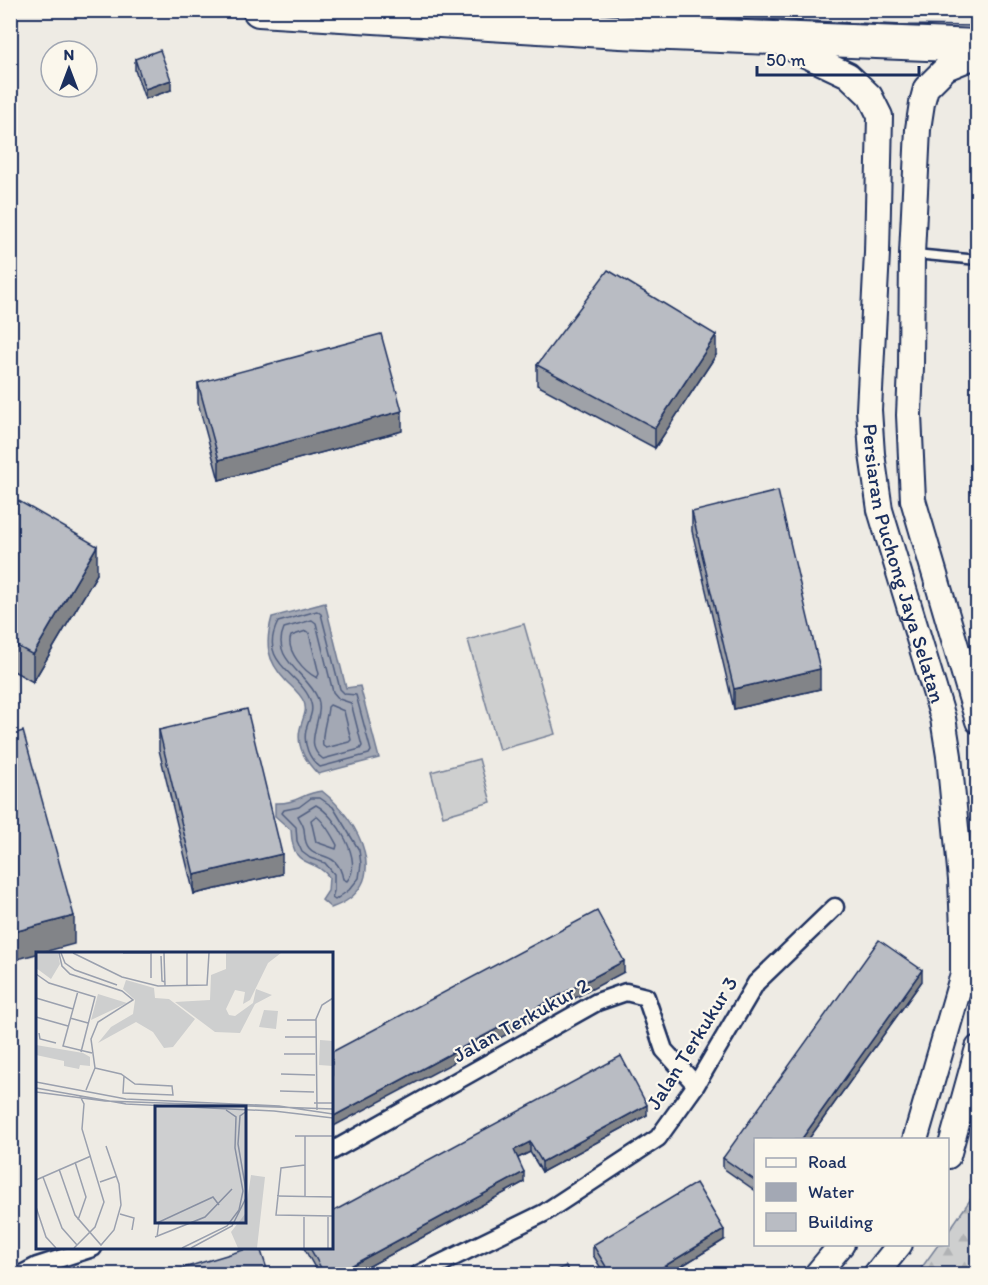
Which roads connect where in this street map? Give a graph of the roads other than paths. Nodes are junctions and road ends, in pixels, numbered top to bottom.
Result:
1 (259, 10) edge
2 (771, 39) junction
3 (978, 46) edge
4 (978, 57) edge
5 (877, 254) junction
6 (912, 254) junction
7 (978, 260) edge
8 (978, 721) edge
9 (835, 907) dead end
10 (978, 1048) edge
11 (696, 1085) junction
12 (916, 1138) edge
13 (333, 1150) edge
14 (949, 1152) edge
15 (841, 1246) edge
16 (899, 1246) edge
17 (90, 1249) edge
18 (22, 1275) edge
19 (420, 1275) edge
20 (817, 1275) edge
21 (876, 1275) edge

1 - 2 highway
2 - 3 highway
2 - 5 main road, Persiaran Puchong Jaya Selatan
4 - 6 main road, Persiaran Puchong Jaya Selatan
5 - 6 main road
5 - 12 main road, Persiaran Puchong Jaya Selatan
6 - 7 lane
6 - 8 main road, Persiaran Puchong Jaya Selatan
9 - 11 street, Jalan Terkukur 3
10 - 14 main road
11 - 13 street, Jalan Terkukur 2
11 - 19 street, Jalan Terkukur 3
15 - 20 main road
16 - 21 main road
17 - 18 street

